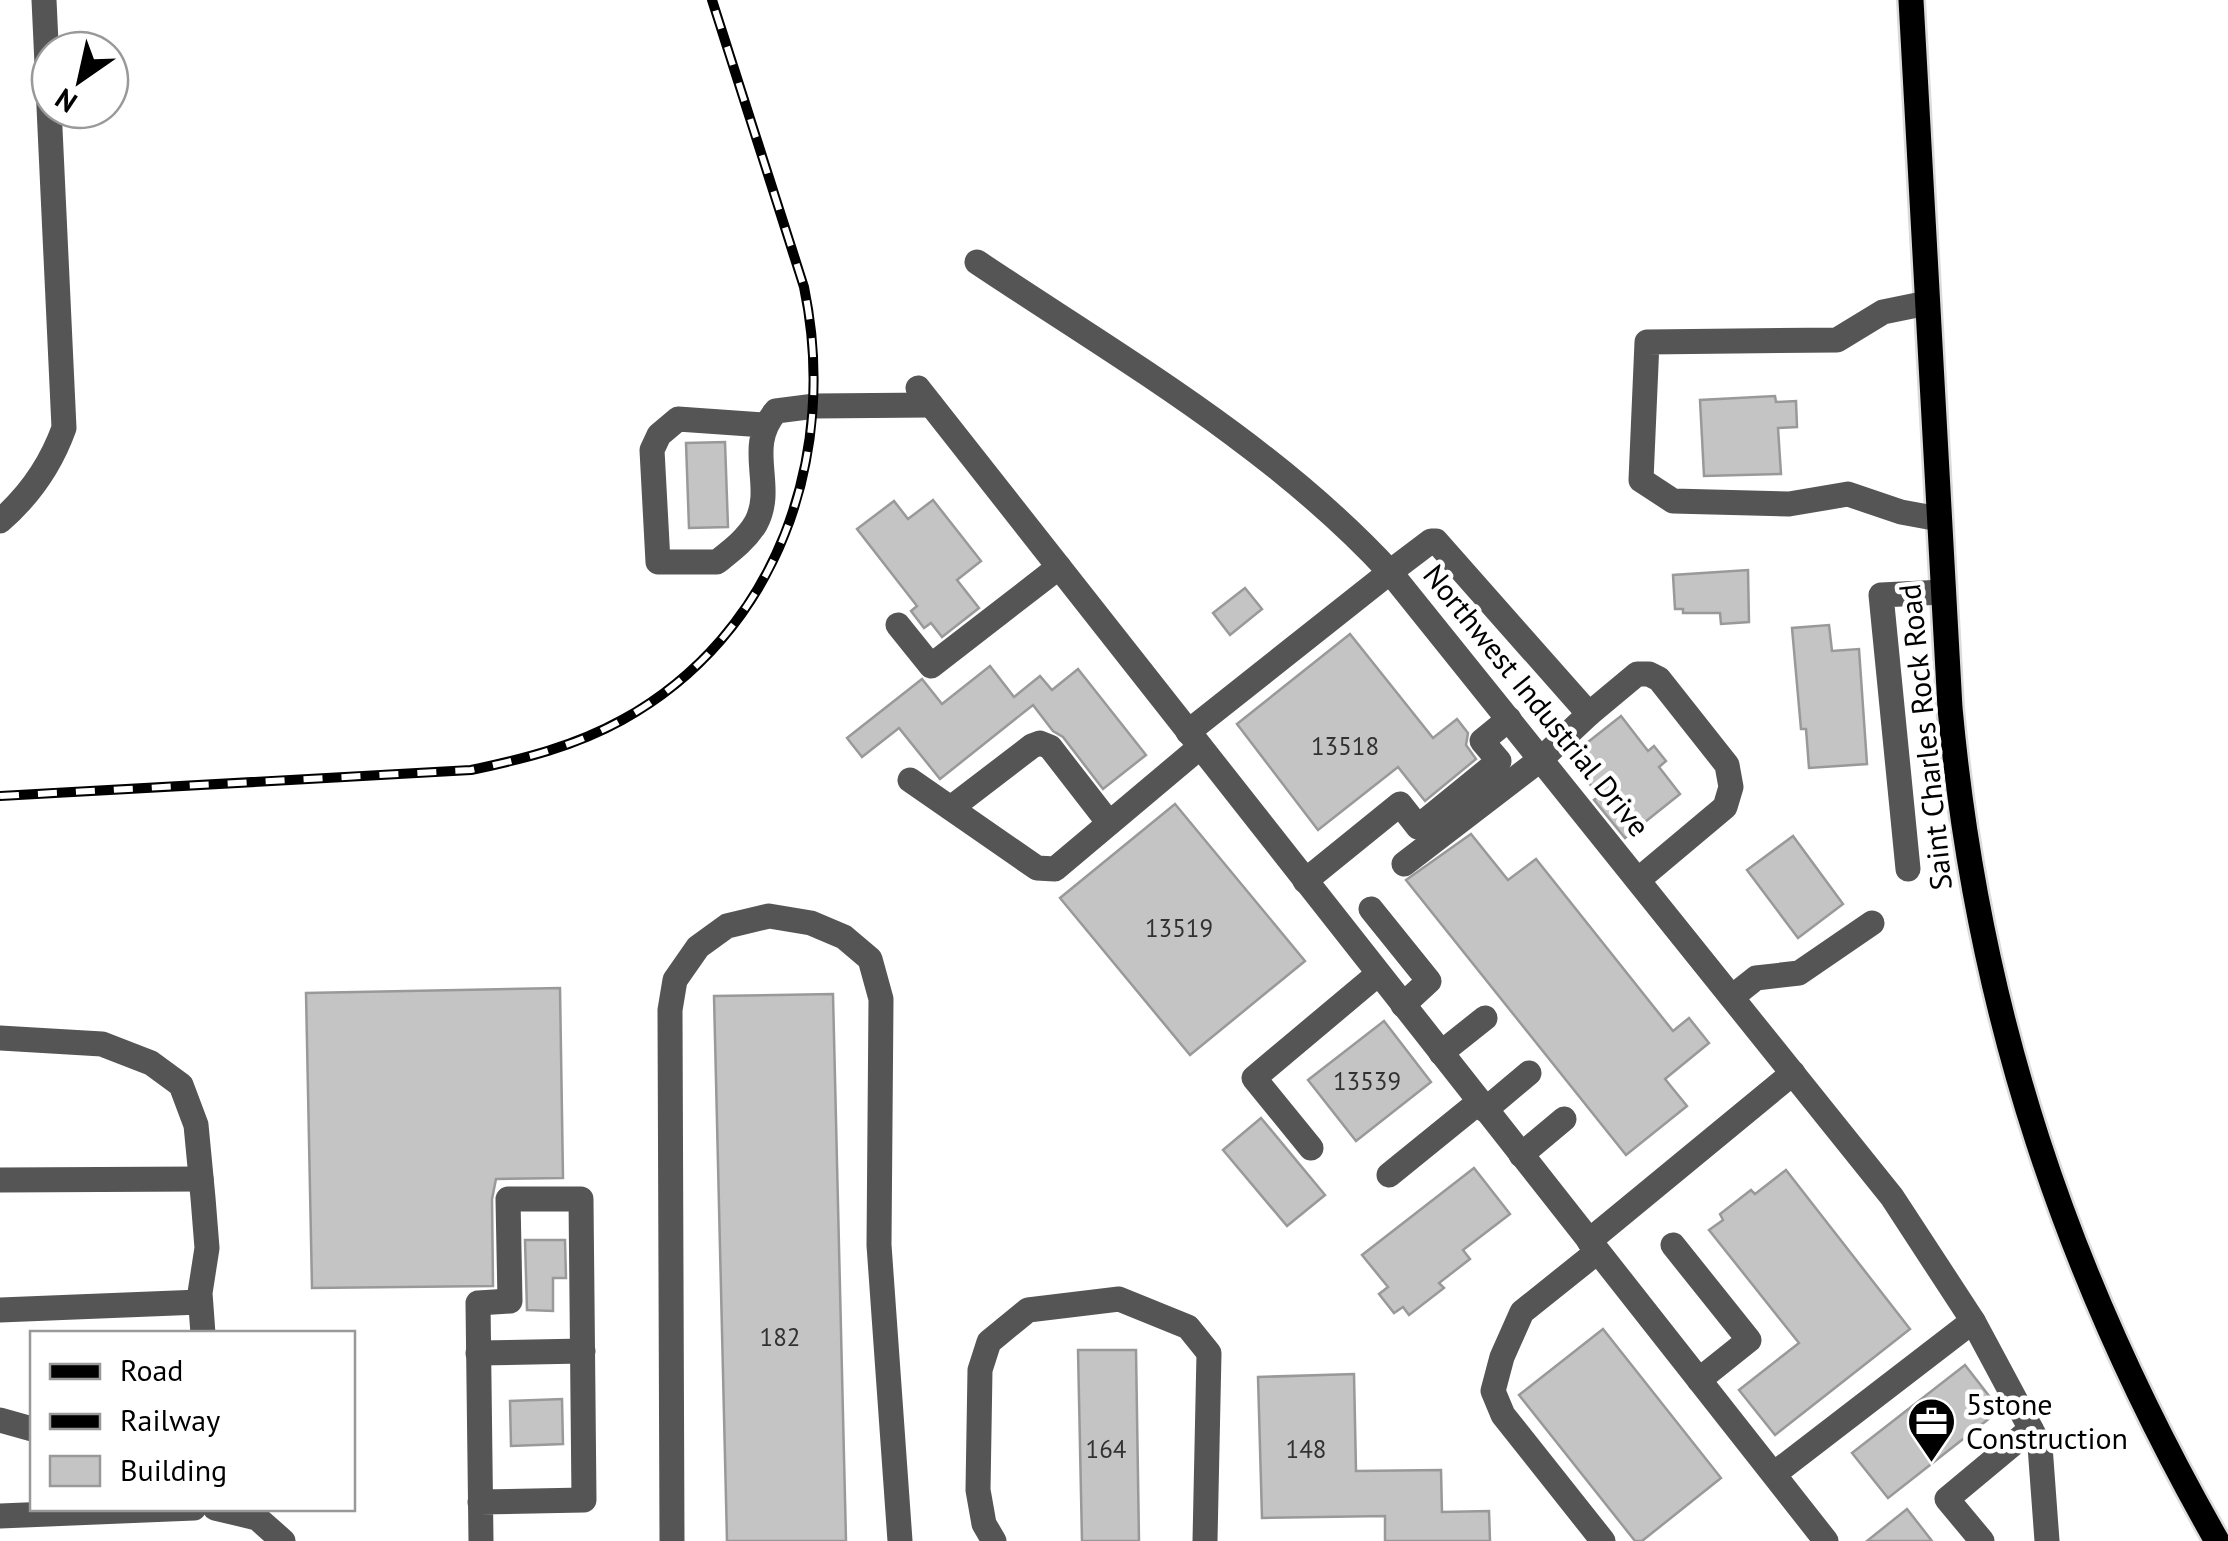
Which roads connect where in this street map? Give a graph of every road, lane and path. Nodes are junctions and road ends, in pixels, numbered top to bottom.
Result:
1 (44, 0) edge
2 (1910, 0) edge
3 (977, 262) dead end
4 (1927, 303) junction
5 (764, 425) junction
6 (1939, 518) junction
7 (0, 521) edge
8 (1058, 567) junction
9 (1390, 572) junction
10 (1942, 592) junction
11 (898, 625) dead end
12 (1589, 714) junction
13 (1509, 719) junction
14 (1194, 739) junction
15 (1541, 759) junction
16 (910, 780) dead end
17 (951, 808) junction
18 (1109, 823) junction
19 (1404, 864) dead end
20 (1908, 868) dead end
21 (1638, 880) junction
22 (1305, 881) junction
23 (1372, 909) dead end
24 (1872, 922) dead end
25 (1378, 974) junction
26 (1732, 997) junction
27 (1403, 1005) junction
28 (1485, 1018) dead end
29 (0, 1038) edge
30 (1441, 1054) junction
31 (1529, 1073) dead end
32 (1793, 1074) junction
33 (1482, 1106) junction
34 (1564, 1119) dead end
35 (1311, 1148) dead end
36 (1521, 1155) junction
37 (1389, 1175) dead end
38 (202, 1179) junction
39 (0, 1180) edge
40 (1673, 1245) dead end
41 (1593, 1246) junction
42 (200, 1302) junction
43 (0, 1310) edge
44 (1973, 1321) junction
45 (203, 1331) edge
46 (583, 1351) junction
47 (478, 1353) junction
48 (1699, 1380) junction
49 (0, 1420) edge
50 (30, 1428) edge
51 (2032, 1429) junction
52 (1774, 1474) junction
53 (480, 1502) junction
54 (121, 1511) edge
55 (228, 1511) edge
56 (0, 1516) edge
57 (283, 1541) edge
58 (481, 1541) edge
59 (672, 1541) edge
60 (900, 1541) edge
61 (994, 1541) edge
62 (1206, 1541) edge
63 (1603, 1541) edge
64 (1826, 1541) edge
65 (1982, 1541) edge
66 (2046, 1541) edge
67 (2218, 1541) edge

1 - 7 street
2 - 4 main road, Saint Charles Rock Road
3 - 9 street
4 - 6 main road, Saint Charles Rock Road
4 - 6 street
5 - 5 street
5 - 8 street
6 - 10 main road, Saint Charles Rock Road
8 - 11 street
8 - 14 street
9 - 12 street
9 - 13 street, Northwest Industrial Drive
9 - 14 street, Northwest Industrial Drive
10 - 20 street
10 - 67 main road, Saint Charles Rock Road
12 - 15 street
12 - 21 street
13 - 15 street, Northwest Industrial Drive
13 - 22 street
14 - 18 street, Northwest Industrial Drive
14 - 22 street
15 - 19 street
15 - 21 street, Northwest Industrial Drive
16 - 17 street
17 - 18 street, Northwest Industrial Drive
17 - 18 street
21 - 26 street, Northwest Industrial Drive
22 - 25 street
23 - 27 street
24 - 26 street
25 - 27 street
25 - 35 street
26 - 32 street, Northwest Industrial Drive
27 - 30 street
28 - 30 street
29 - 38 street
30 - 33 street
31 - 33 street
32 - 41 street
32 - 44 street, Northwest Industrial Drive
33 - 36 street
33 - 37 street
34 - 36 street
36 - 41 street
38 - 39 street
38 - 42 street
40 - 48 street
41 - 48 street
41 - 63 street
42 - 43 street
42 - 45 street
44 - 51 street, Northwest Industrial Drive
44 - 52 street
46 - 47 street
46 - 47 street
46 - 53 street
47 - 53 street
48 - 52 street
49 - 50 street
51 - 65 street
51 - 66 street, Northwest Industrial Drive
52 - 64 street
53 - 58 street
54 - 56 street
55 - 57 street
59 - 60 street
61 - 62 street

